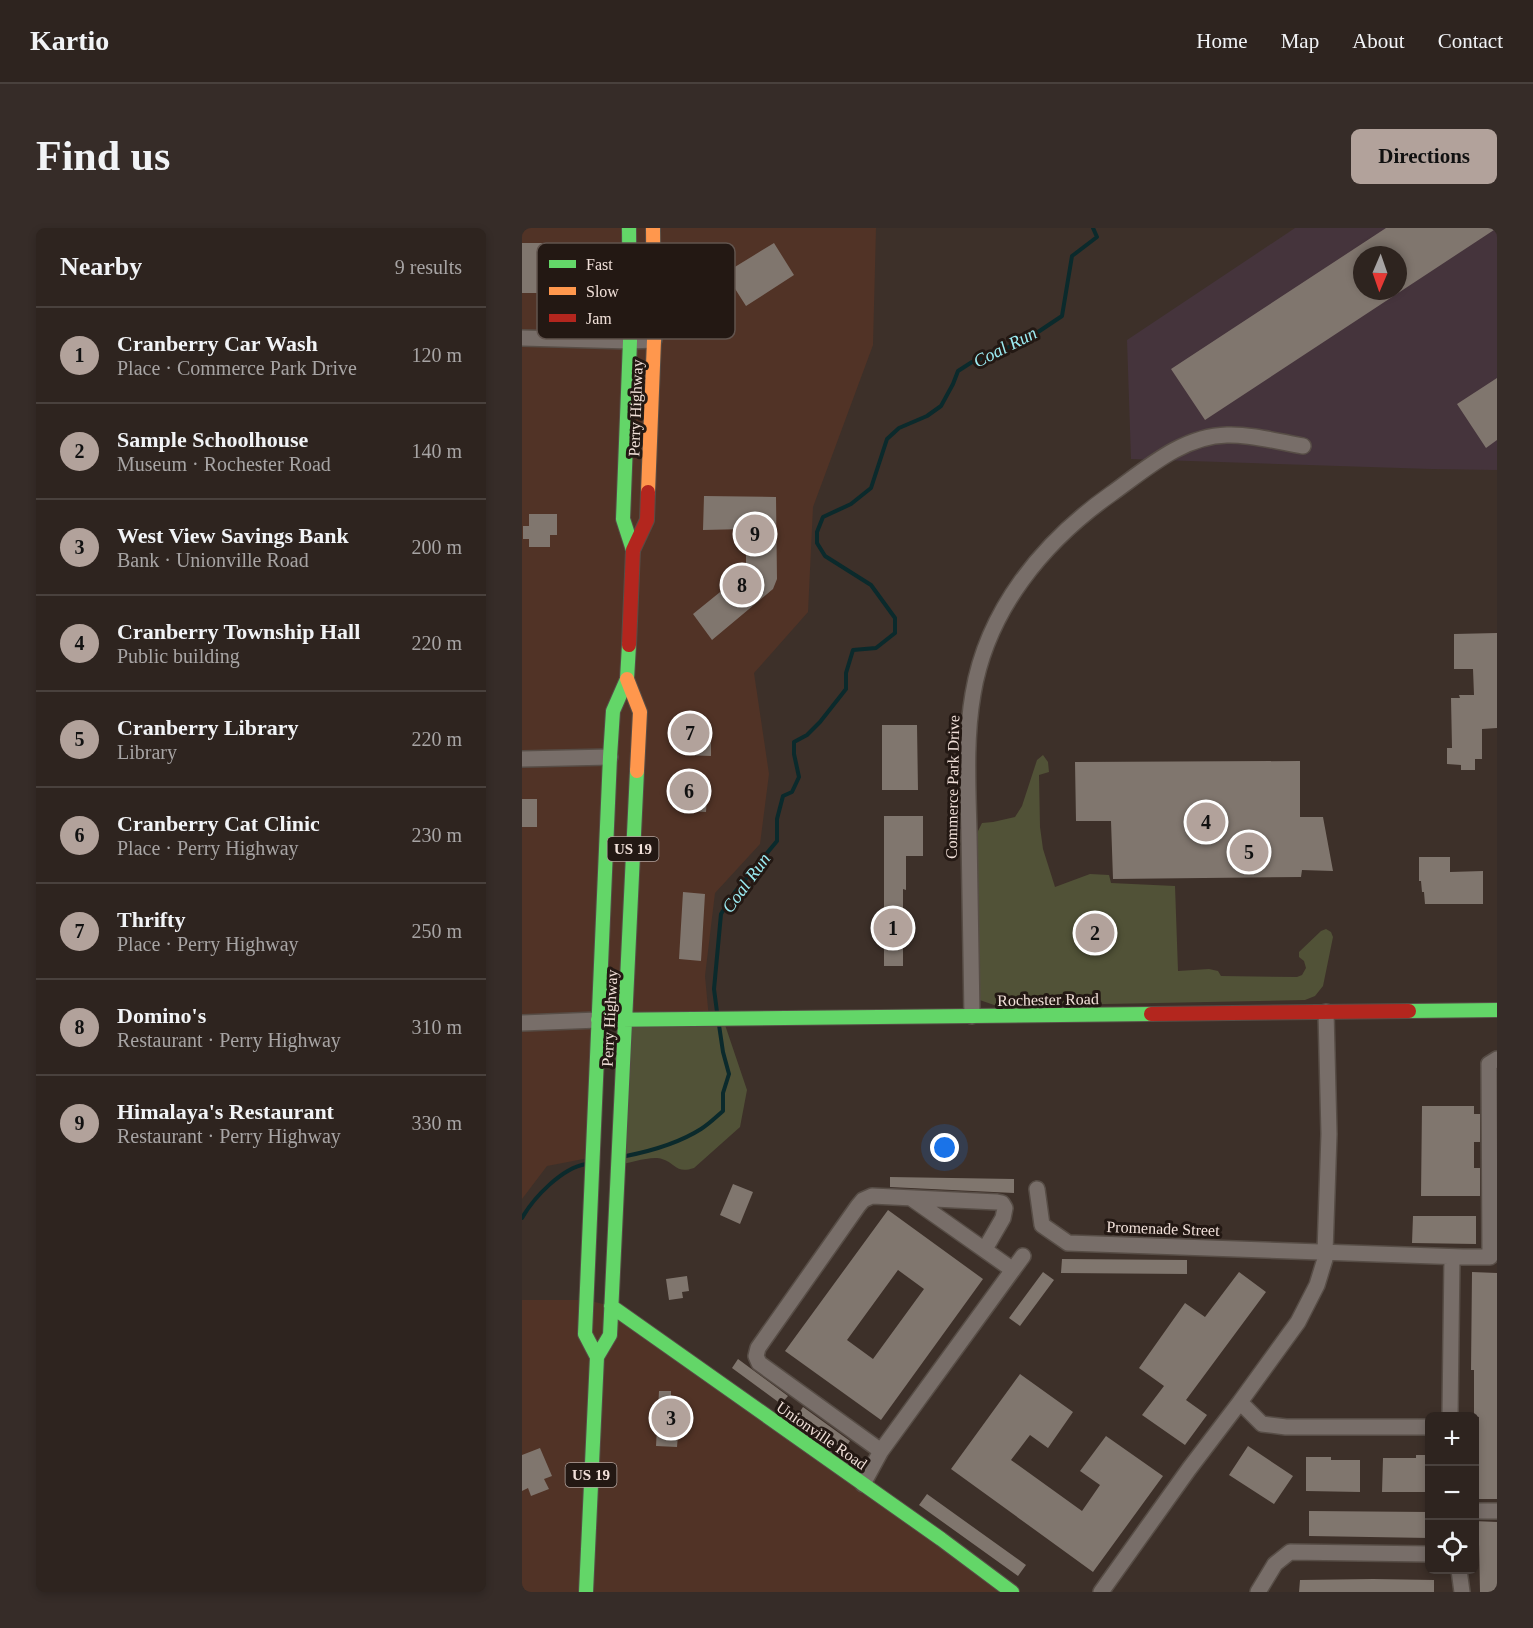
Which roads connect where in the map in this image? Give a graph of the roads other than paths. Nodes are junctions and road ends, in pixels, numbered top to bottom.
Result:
1 (629, 228) edge
2 (653, 228) edge
3 (629, 243) edge
4 (653, 243) edge
5 (522, 338) edge
6 (537, 338) edge
7 (558, 339) edge
8 (654, 340) joint
9 (630, 341) junction
10 (1303, 446) dead end
11 (633, 550) junction
12 (627, 679) junction
13 (610, 758) junction
14 (522, 759) edge
15 (1497, 1010) edge
16 (1326, 1012) junction
17 (972, 1016) junction
18 (598, 1020) junction
19 (625, 1020) junction
20 (522, 1023) edge
21 (1497, 1059) edge
22 (1494, 1154) edge
23 (1037, 1189) dead end
24 (911, 1198) junction
25 (985, 1249) junction
26 (1325, 1252) junction
27 (1023, 1256) dead end
28 (1452, 1257) junction
29 (1494, 1257) edge
30 (1013, 1270) junction
31 (612, 1306) junction
32 (597, 1357) junction
33 (1240, 1402) junction
34 (1450, 1412) edge
35 (1425, 1427) edge
36 (881, 1451) junction
37 (863, 1484) junction
38 (1479, 1511) edge
39 (1497, 1511) edge
40 (1425, 1554) edge
41 (1460, 1574) edge
42 (586, 1592) edge
43 (1012, 1592) edge
44 (1101, 1592) edge
45 (1258, 1592) edge
46 (1462, 1592) edge

1 - 3 main road, Perry Highway / US 19
2 - 4 main road, Perry Highway / US 19
5 - 6 street
7 - 9 street
8 - 9 street
8 - 11 main road, Perry Highway / US 19
9 - 11 main road, Perry Highway / US 19
10 - 17 street, Commerce Park Drive
11 - 12 main road, Perry Highway / US 19
12 - 13 main road, Perry Highway / US 19
12 - 19 main road, Perry Highway / US 19
13 - 14 street
13 - 18 main road, Perry Highway / US 19
15 - 16 main road, Rochester Road
16 - 17 main road, Rochester Road
16 - 26 street
17 - 19 main road, Rochester Road
18 - 19 main road, Rochester Road
18 - 20 street
18 - 32 main road, Perry Highway / US 19
19 - 31 main road, Perry Highway / US 19
21 - 22 street
22 - 29 street
23 - 26 street, Promenade Street
24 - 25 street
24 - 25 street
24 - 36 street
25 - 30 street
26 - 28 street, Promenade Street
26 - 33 street
27 - 30 street
28 - 29 street, Promenade Street
28 - 34 street
30 - 36 street
31 - 32 main road, Perry Highway / US 19
31 - 37 main road, Unionville Road
32 - 42 main road, Perry Highway / US 19
33 - 35 street
33 - 44 street
36 - 37 street
37 - 43 main road, Unionville Road
38 - 39 street
40 - 45 street
41 - 46 street

